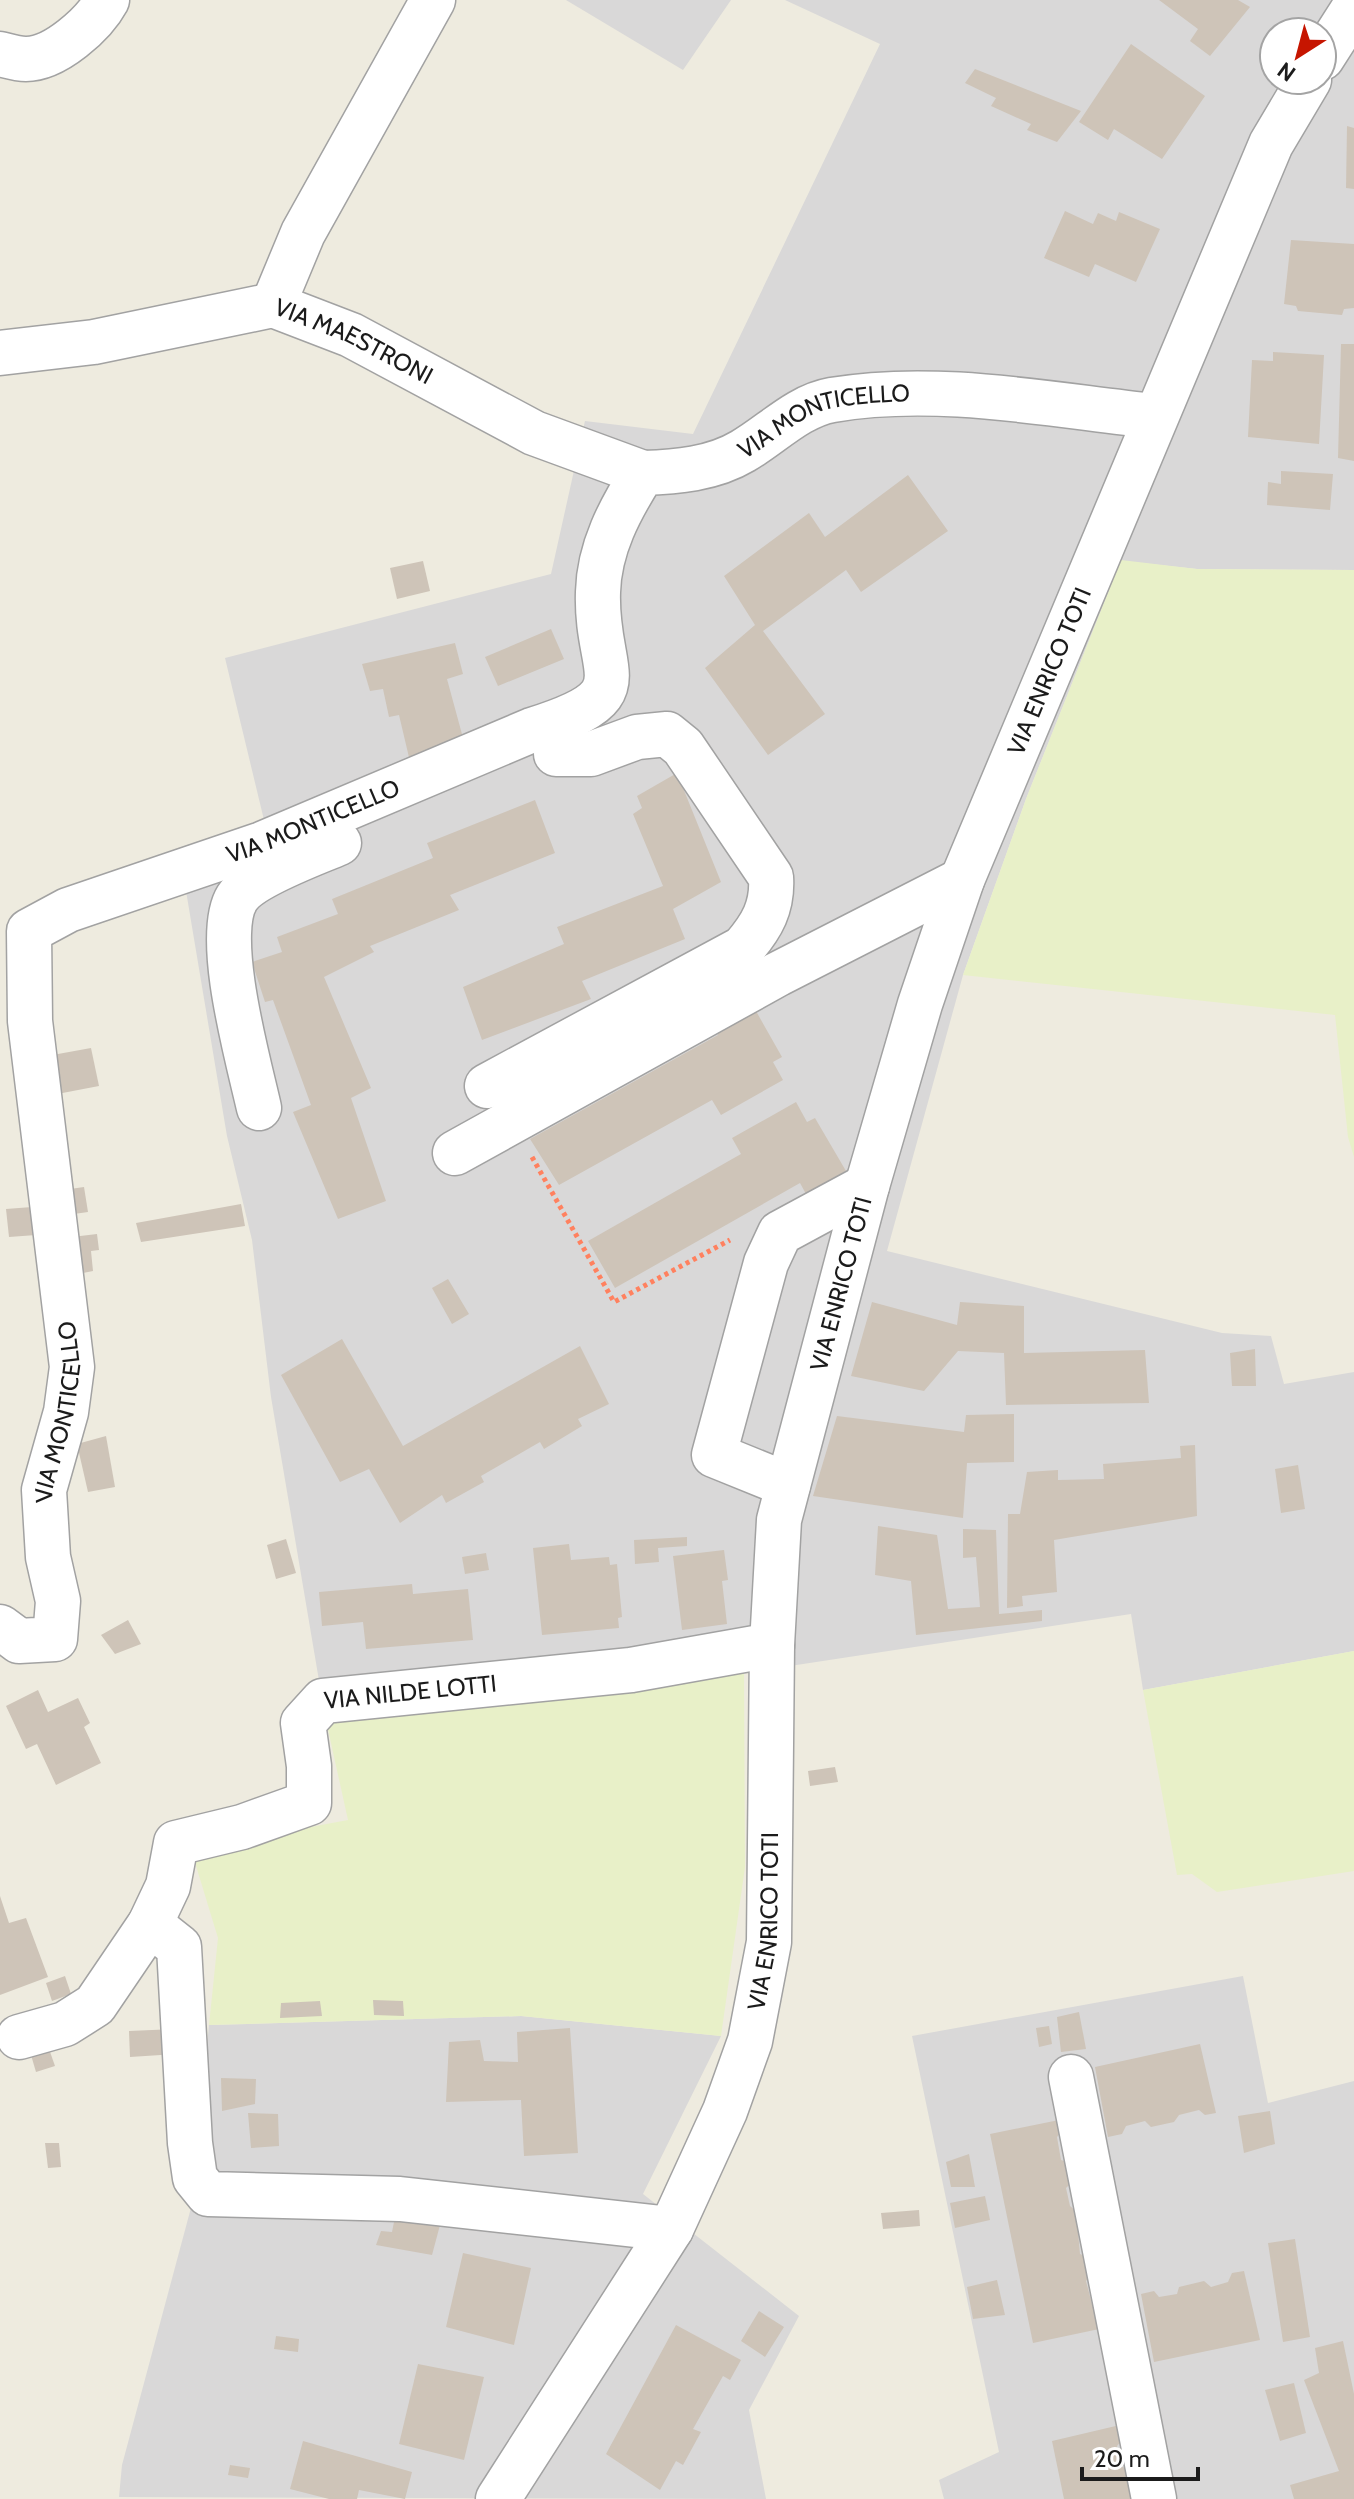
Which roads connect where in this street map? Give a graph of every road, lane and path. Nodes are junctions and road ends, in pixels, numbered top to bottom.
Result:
1 (107, 0) edge
2 (433, 0) edge
3 (1354, 8) edge
4 (1338, 33) edge
5 (0, 54) edge
6 (1300, 96) edge
7 (273, 305) junction
8 (0, 353) edge
9 (1154, 416) junction
10 (643, 473) junction
11 (596, 701) junction
12 (556, 754) junction
13 (962, 880) junction
14 (487, 1086) dead end
15 (259, 1108) dead end
16 (512, 1121) junction
17 (455, 1153) dead end
18 (867, 1186) junction
19 (732, 1239) dead end
20 (788, 1485) junction
21 (0, 1627) edge
22 (772, 1645) junction
23 (150, 1924) junction
24 (19, 2037) dead end
25 (1071, 2077) dead end
26 (671, 2229) junction
27 (498, 2499) edge
28 (1154, 2499) edge

1 - 5 street
2 - 7 street
3 - 4 street
6 - 9 street, VIA ENRICO TOTI
7 - 8 street, VIA MAESTRONI
7 - 10 street, VIA MAESTRONI
9 - 10 street, VIA MONTICELLO
9 - 13 street, VIA ENRICO TOTI
10 - 11 street
11 - 12 street
11 - 21 street, VIA MONTICELLO
12 - 14 street
12 - 15 street
13 - 16 street
13 - 18 street, VIA ENRICO TOTI
16 - 17 street
16 - 19 path
18 - 20 street, VIA ENRICO TOTI
18 - 20 street
20 - 22 street, VIA ENRICO TOTI
22 - 23 street, VIA NILDE LOTTI
22 - 26 street, VIA ENRICO TOTI
23 - 24 street, VIA NILDE LOTTI
23 - 26 street
25 - 28 street
26 - 27 street, VIA ENRICO TOTI

